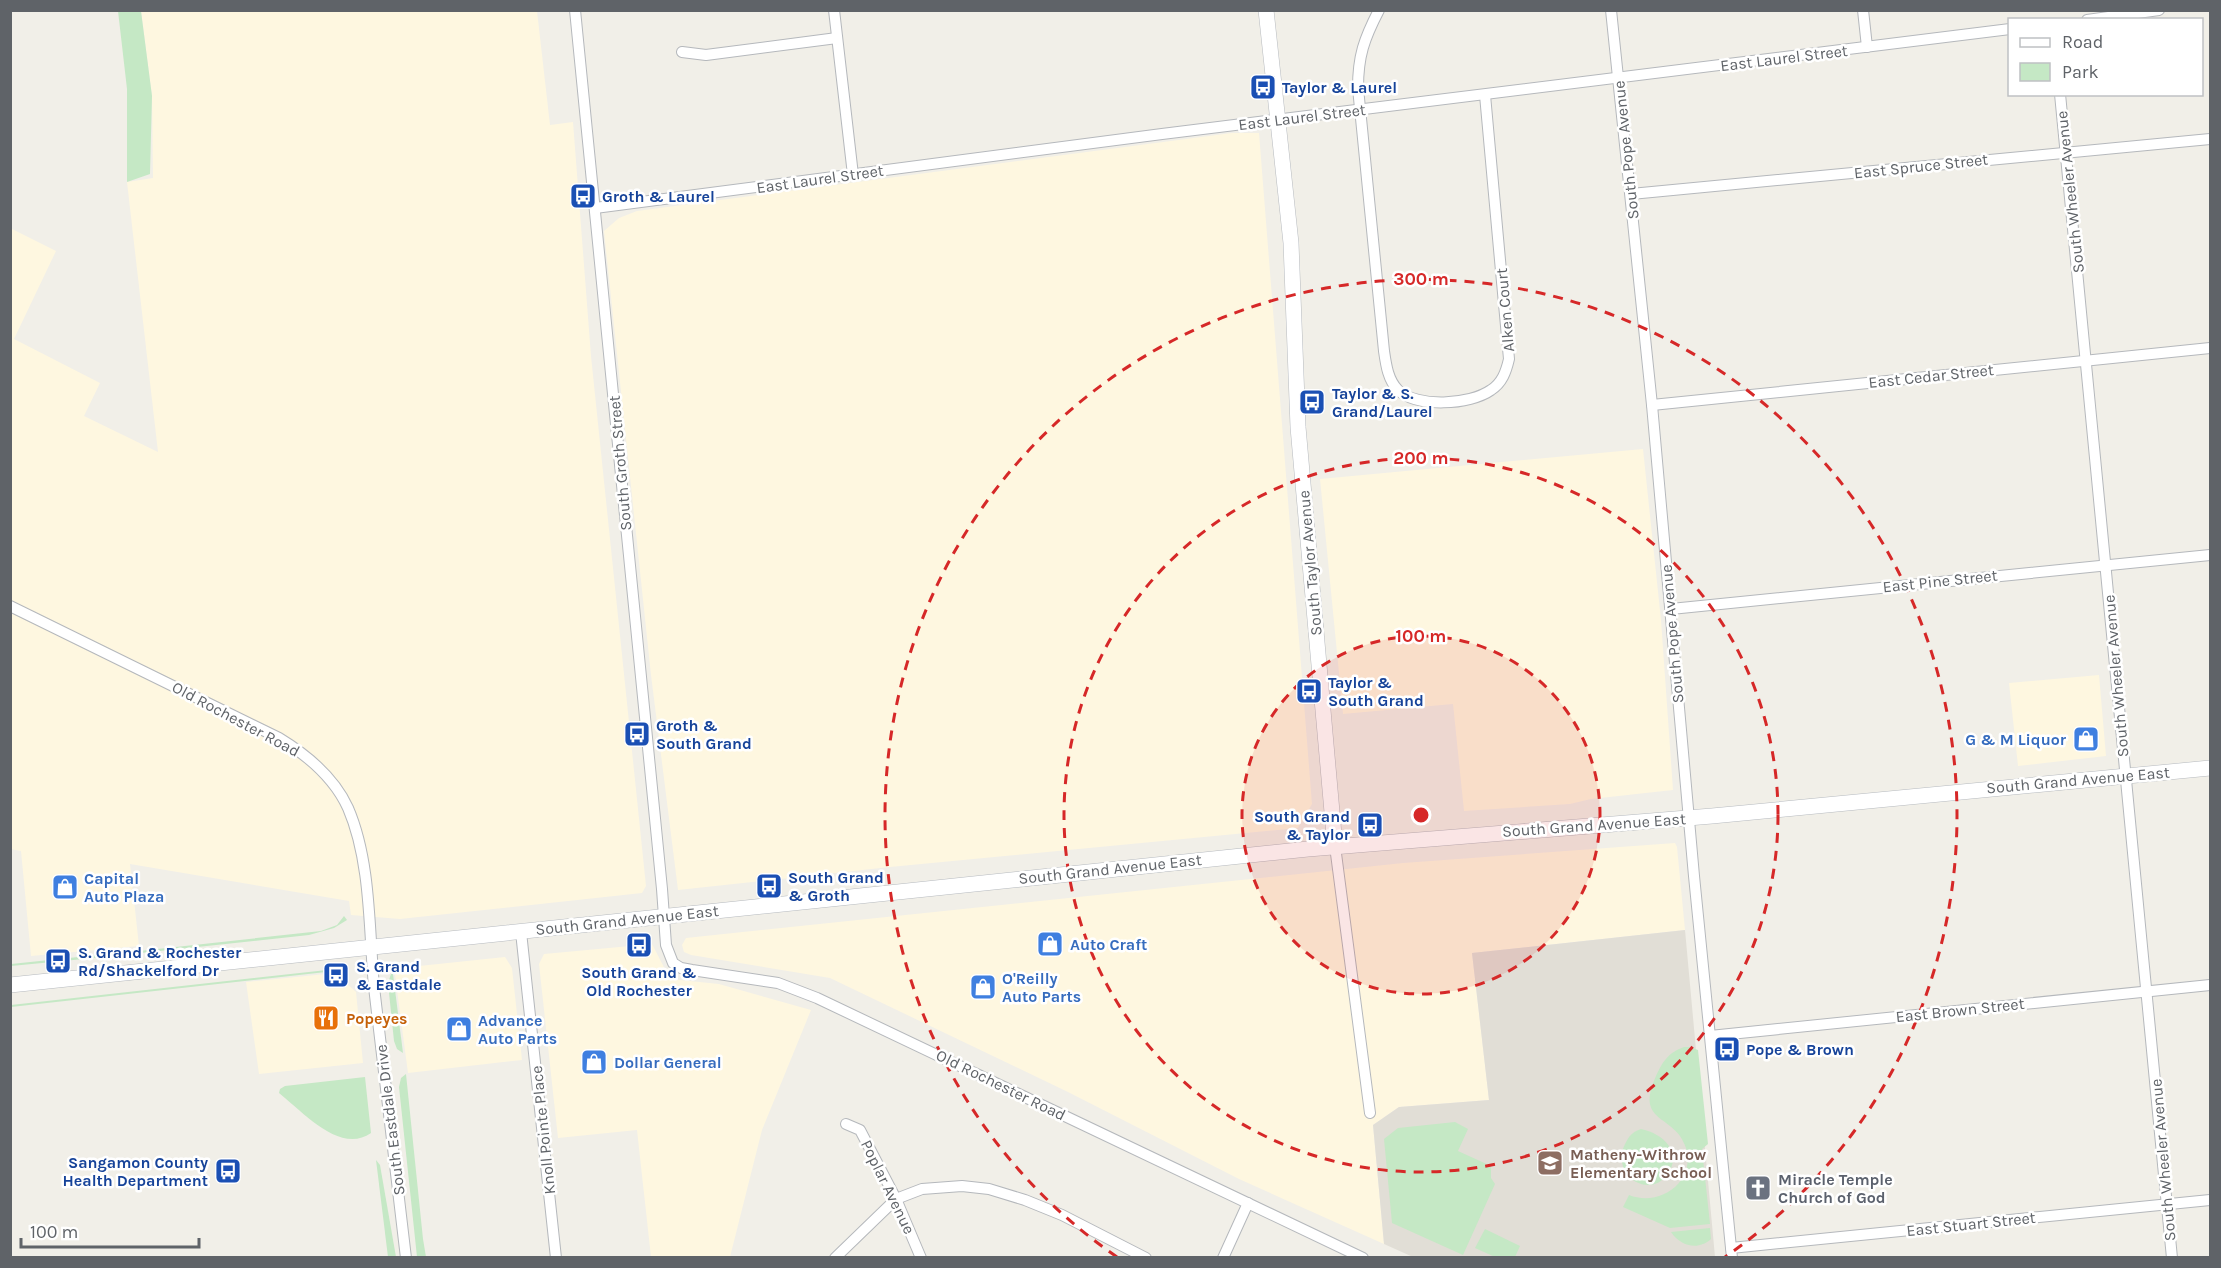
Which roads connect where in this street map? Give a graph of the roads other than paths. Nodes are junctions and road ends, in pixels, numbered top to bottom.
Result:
1 (575, 10) edge
2 (834, 10) edge
3 (1266, 10) edge
4 (1379, 10) edge
5 (1611, 10) edge
6 (1863, 10) edge
7 (2160, 10) edge
8 (2102, 18) edge
9 (2008, 29) edge
10 (837, 38) junction
11 (1867, 47) junction
12 (682, 52) dead end
13 (1618, 78) junction
14 (1485, 95) junction
15 (2060, 96) edge
16 (1360, 110) junction
17 (1278, 120) junction
18 (2211, 139) edge
19 (2065, 152) junction
20 (853, 175) junction
21 (1631, 194) junction
22 (595, 208) junction
23 (2211, 348) edge
24 (2086, 361) junction
25 (1652, 405) junction
26 (2211, 555) edge
27 (2106, 564) junction
28 (10, 606) edge
29 (1671, 609) junction
30 (2211, 768) edge
31 (2126, 776) junction
32 (1689, 818) junction
33 (1335, 846) junction
34 (664, 916) junction
35 (521, 932) junction
36 (370, 947) junction
37 (10, 985) edge
38 (2211, 985) edge
39 (2146, 991) junction
40 (1710, 1036) junction
41 (1370, 1113) dead end
42 (846, 1125) dead end
43 (896, 1199) junction
44 (2211, 1200) edge
45 (1248, 1203) junction
46 (2167, 1205) junction
47 (1731, 1253) edge
48 (406, 1257) edge
49 (556, 1257) edge
50 (836, 1257) edge
51 (921, 1257) edge
52 (1146, 1257) edge
53 (1223, 1257) edge
54 (1363, 1257) edge
55 (2172, 1257) edge

1 - 22 street, South Groth Street
2 - 10 street
3 - 17 main road, South Taylor Avenue
4 - 16 street, Alken Court
5 - 13 street, South Pope Avenue
6 - 11 street
7 - 8 street
9 - 11 street, East Laurel Street
10 - 12 street
10 - 20 street
11 - 13 street, East Laurel Street
13 - 14 street, East Laurel Street
13 - 21 street, South Pope Avenue
14 - 16 street, East Laurel Street
14 - 16 street, Alken Court
15 - 19 street, South Wheeler Avenue
16 - 17 street, East Laurel Street
17 - 20 street, East Laurel Street
17 - 33 main road, South Taylor Avenue
18 - 19 street, East Spruce Street
19 - 21 street, East Spruce Street
19 - 24 street, South Wheeler Avenue
20 - 22 street, East Laurel Street
21 - 25 street, South Pope Avenue
22 - 34 street, South Groth Street
23 - 24 street, East Cedar Street
24 - 25 street, East Cedar Street
24 - 27 street, South Wheeler Avenue
25 - 29 street, South Pope Avenue
26 - 27 street, East Pine Street
27 - 29 street, East Pine Street
27 - 31 street, South Wheeler Avenue
28 - 36 street, Old Rochester Road
29 - 32 street, South Pope Avenue
30 - 31 main road, South Grand Avenue East
31 - 32 main road, South Grand Avenue East
31 - 39 street, South Wheeler Avenue
32 - 33 main road, South Grand Avenue East
32 - 40 street, South Pope Avenue
33 - 34 main road, South Grand Avenue East
33 - 41 street, South Taylor Avenue
34 - 35 main road, South Grand Avenue East
34 - 45 street, Old Rochester Road
35 - 36 main road, South Grand Avenue East
35 - 49 street, Knoll Pointe Place
36 - 37 main road, South Grand Avenue East
36 - 48 street, South Eastdale Drive
38 - 39 street, East Brown Street
39 - 40 street, East Brown Street
39 - 46 street, South Wheeler Avenue
40 - 47 street, South Pope Avenue
42 - 43 street, Poplar Avenue
43 - 50 street
43 - 51 street, Poplar Avenue
43 - 52 street
44 - 46 street, East Stuart Street
45 - 53 street
45 - 54 street, Old Rochester Road
46 - 47 street, East Stuart Street
46 - 55 street, South Wheeler Avenue

